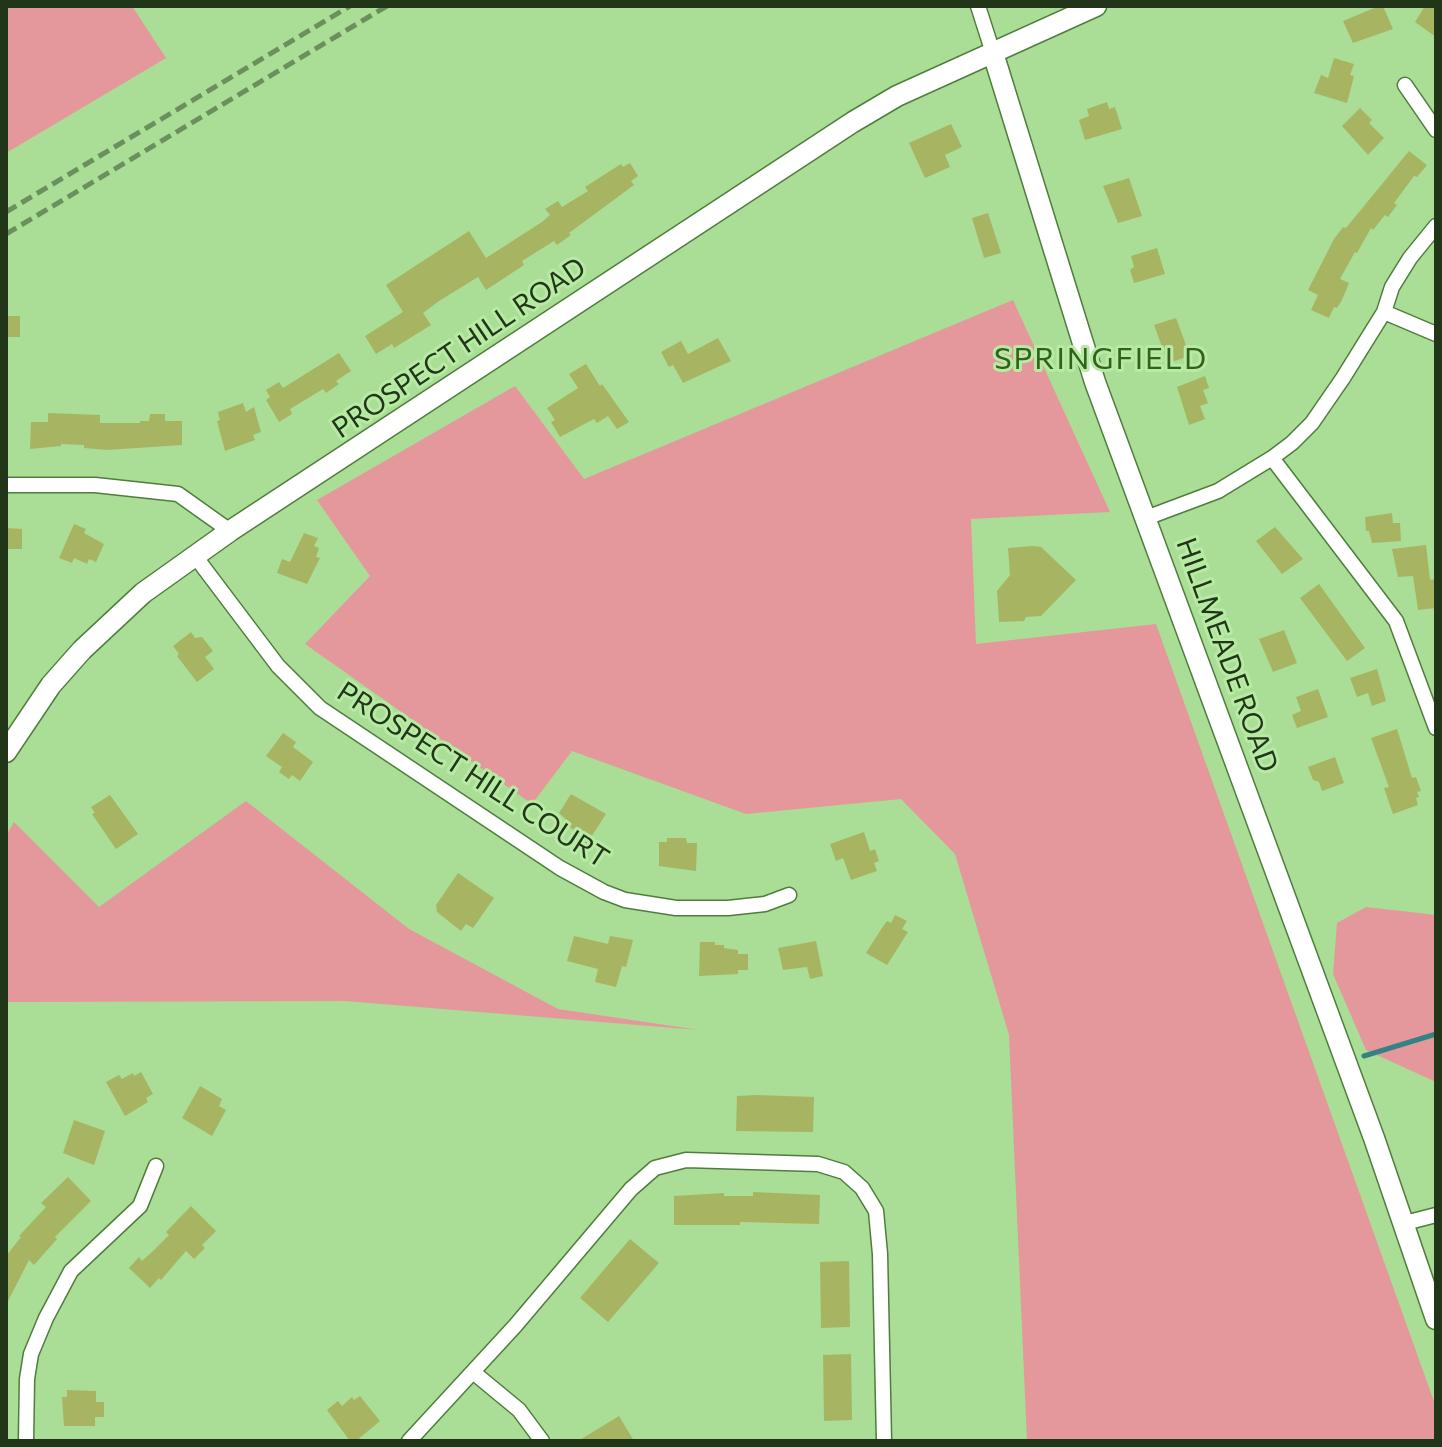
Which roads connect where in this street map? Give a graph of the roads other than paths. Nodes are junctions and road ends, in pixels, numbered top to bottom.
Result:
1 (978, 6) edge
2 (1096, 6) edge
3 (993, 53) junction
4 (1405, 85) dead end
5 (1436, 130) edge
6 (1436, 226) edge
7 (1384, 312) junction
8 (1436, 334) edge
9 (1272, 458) junction
10 (6, 485) edge
11 (1146, 518) junction
12 (230, 531) junction
13 (195, 556) junction
14 (1436, 728) edge
15 (6, 752) edge
16 (789, 895) dead end
17 (156, 1166) dead end
18 (1436, 1215) edge
19 (1405, 1223) junction
20 (1436, 1319) edge
21 (473, 1372) junction
22 (26, 1441) edge
23 (409, 1441) edge
24 (542, 1441) edge
25 (884, 1441) edge

1 - 3 street, HILLMEADE ROAD
2 - 3 street, PROSPECT HILL ROAD
3 - 11 street, HILLMEADE ROAD
3 - 12 street, PROSPECT HILL ROAD
4 - 5 street
6 - 7 street
7 - 8 street
7 - 9 street
9 - 11 street
9 - 14 street
10 - 12 street
11 - 19 street, HILLMEADE ROAD
12 - 13 street, PROSPECT HILL ROAD
13 - 15 street, PROSPECT HILL ROAD
13 - 16 street, PROSPECT HILL COURT
17 - 22 street
18 - 19 street
19 - 20 street, HILLMEADE ROAD
21 - 23 street
21 - 24 street
21 - 25 street

